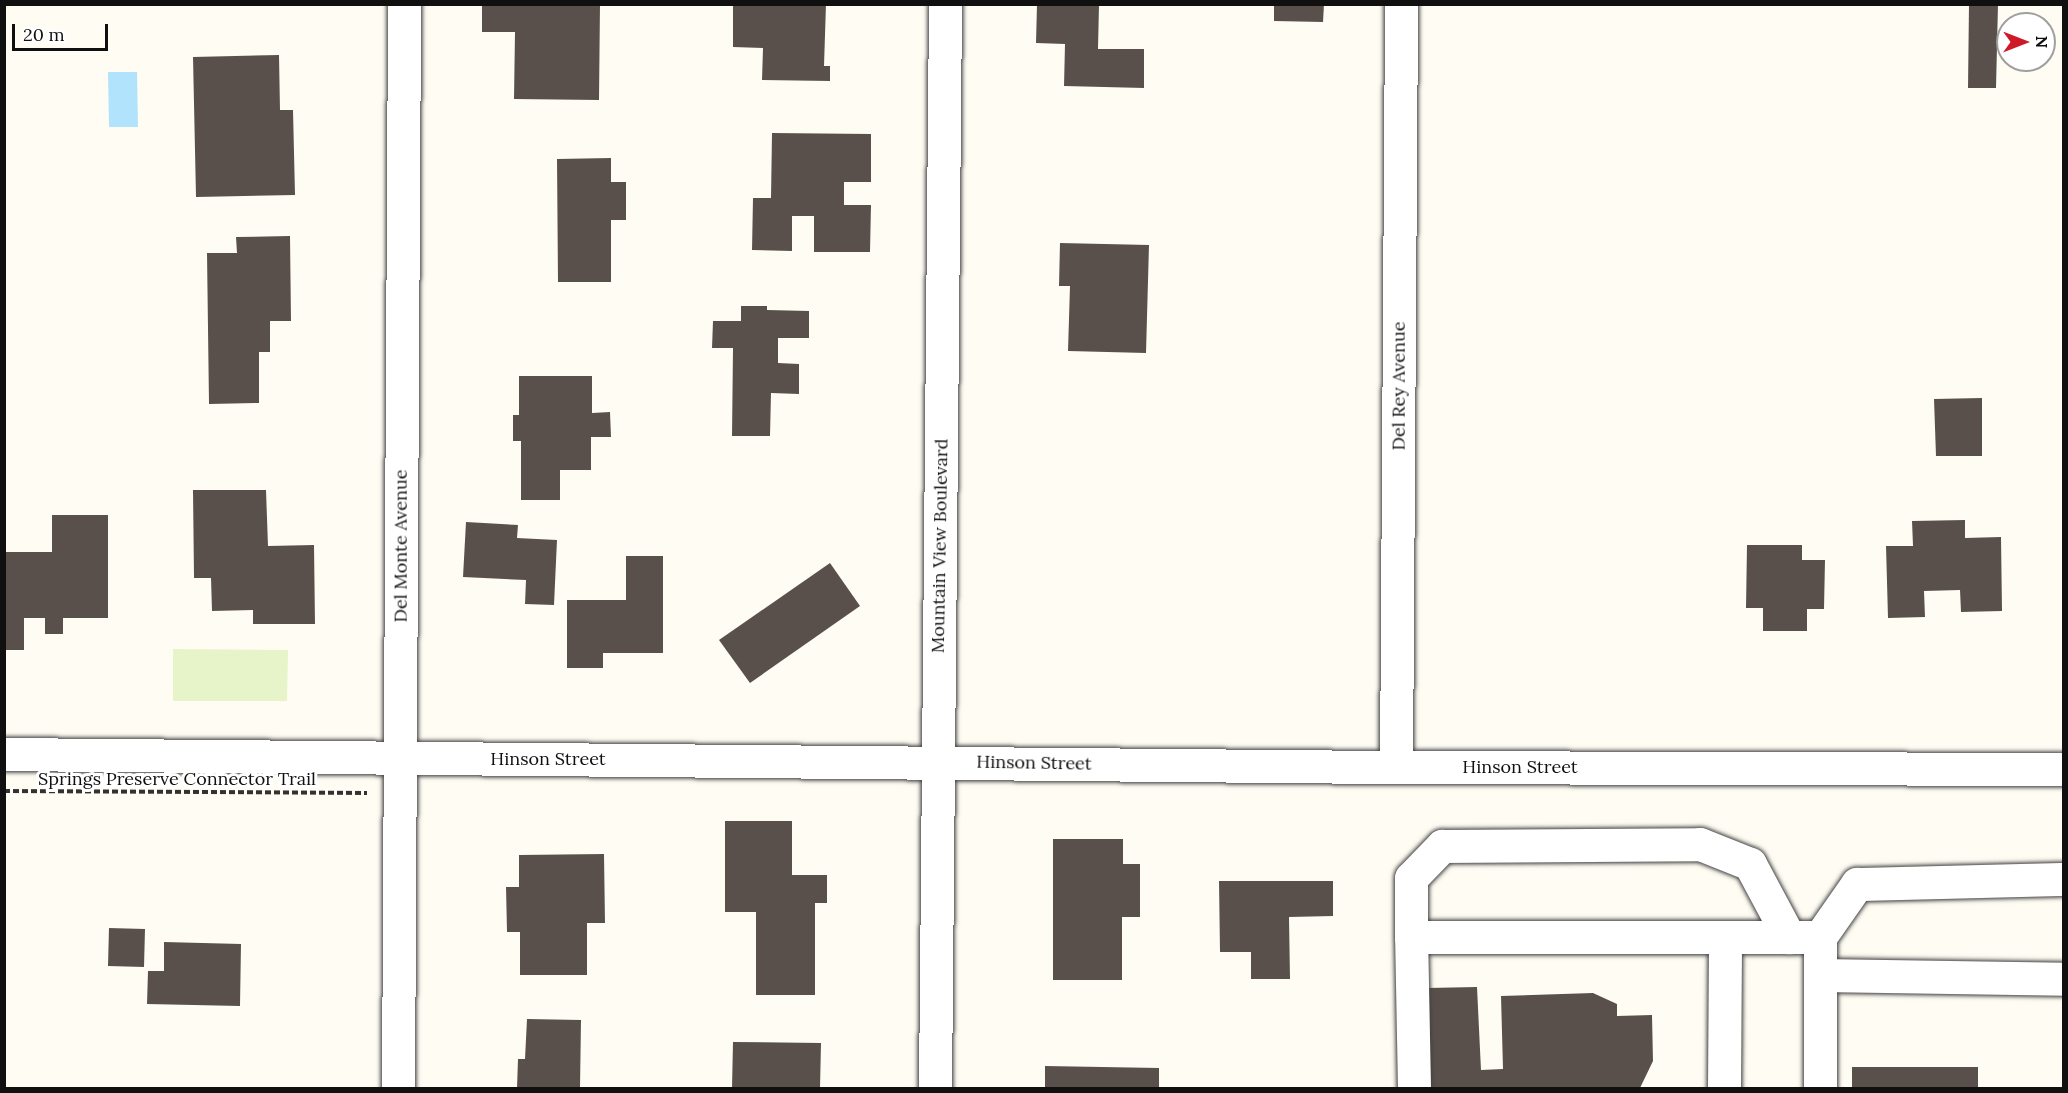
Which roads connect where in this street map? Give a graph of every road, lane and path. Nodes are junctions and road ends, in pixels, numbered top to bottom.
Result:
1 (404, 4) edge
2 (945, 4) edge
3 (1401, 4) edge
4 (4, 754) edge
5 (399, 758) junction
6 (938, 762) junction
7 (1396, 767) junction
8 (2064, 769) edge
9 (4, 791) edge
10 (350, 794) dead end
11 (2064, 879) edge
12 (1411, 937) junction
13 (1725, 937) junction
14 (1804, 937) junction
15 (1820, 975) junction
16 (2064, 979) edge
17 (398, 1089) edge
18 (935, 1089) edge
19 (1413, 1089) edge
20 (1724, 1089) edge
21 (1820, 1089) edge

1 - 5 street, Del Monte Avenue
2 - 6 street, Mountain View Boulevard
3 - 7 street, Del Rey Avenue
4 - 5 street, Hinson Street
5 - 6 street, Hinson Street
5 - 17 street, Del Monte Avenue
6 - 7 street, Hinson Street
6 - 18 street, Mountain View Boulevard
7 - 8 street, Hinson Street
9 - 10 path, Springs Preserve Connector Trail
11 - 14 street
12 - 13 street
12 - 14 street
12 - 19 street
13 - 14 street
13 - 20 street
14 - 15 street
15 - 16 street
15 - 21 street

